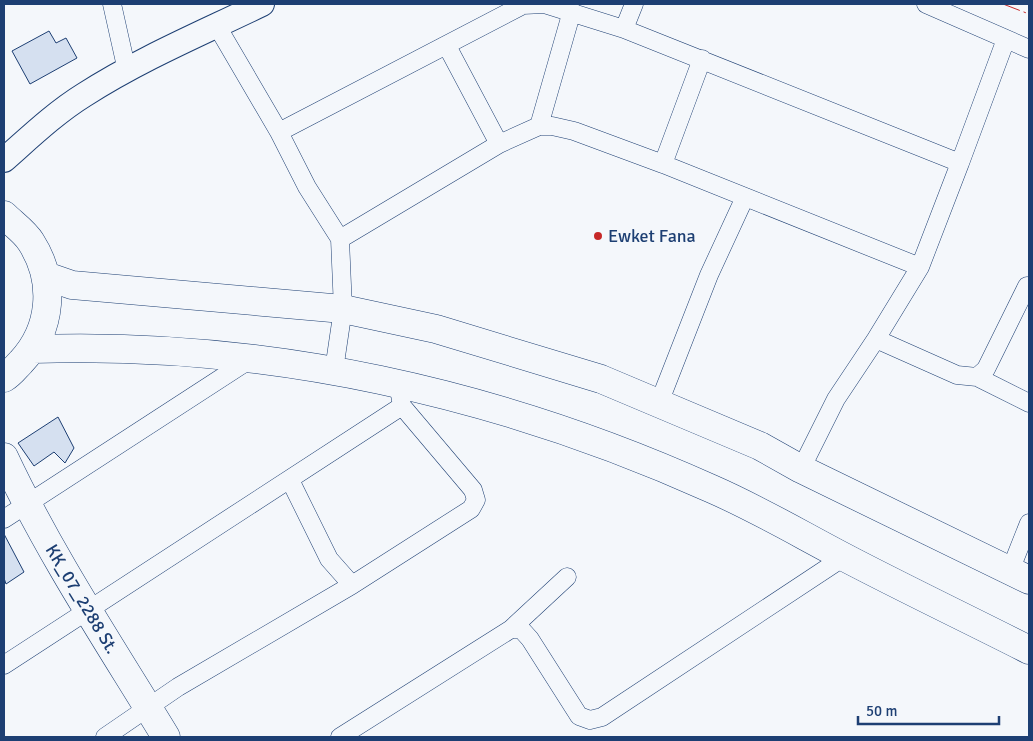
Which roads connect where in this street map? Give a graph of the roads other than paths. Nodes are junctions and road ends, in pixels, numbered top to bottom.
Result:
1 (112, 4) edge
2 (262, 4) edge
3 (634, 4) edge
4 (926, 4) edge
5 (572, 11) junction
6 (217, 26) junction
7 (624, 28) junction
8 (1006, 39) junction
9 (447, 46) junction
10 (1029, 49) edge
11 (702, 59) junction
12 (127, 71) junction
13 (539, 126) junction
14 (279, 132) junction
15 (499, 144) junction
16 (4, 160) edge
17 (960, 163) junction
18 (663, 164) junction
19 (745, 197) junction
20 (4, 215) edge
21 (340, 239) junction
22 (920, 267) junction
23 (46, 276) junction
24 (1029, 285) edge
25 (344, 309) junction
26 (876, 339) junction
27 (33, 349) junction
28 (252, 358) junction
29 (334, 370) junction
30 (977, 377) junction
31 (4, 378) edge
32 (400, 394) junction
33 (659, 403) junction
34 (1029, 404) edge
35 (4, 456) edge
36 (801, 469) junction
37 (290, 480) junction
38 (12, 508) edge
39 (1029, 523) edge
40 (844, 557) junction
41 (1020, 576) edge
42 (567, 577) dead end
43 (352, 585) junction
44 (82, 616) junction
45 (512, 629) junction
46 (1029, 650) edge
47 (4, 665) edge
48 (144, 720) edge
49 (105, 737) edge
50 (166, 737) edge
51 (340, 737) edge

1 - 12 street
2 - 6 street
3 - 7 street
4 - 8 street
5 - 7 street
5 - 9 street
5 - 13 street
6 - 12 street
6 - 14 street
7 - 11 street
8 - 10 street
8 - 17 street
9 - 14 street
9 - 15 street
11 - 17 street
11 - 18 street
12 - 16 street
13 - 15 street
13 - 18 street
14 - 21 street
15 - 21 street
17 - 22 street
18 - 19 street
19 - 22 street
19 - 33 street
20 - 23 main road
21 - 25 street
22 - 26 street
23 - 25 main road
23 - 27 main road
24 - 30 street
25 - 29 street
25 - 33 main road
26 - 30 street
26 - 36 street
27 - 28 main road
27 - 31 main road
28 - 29 main road
28 - 38 street
29 - 32 main road
30 - 34 street
32 - 37 street
32 - 40 main road
32 - 43 street
33 - 36 main road
35 - 38 main road, KK_07_2288 St.
36 - 41 main road
37 - 43 street
37 - 44 street
38 - 44 main road, KK_07_2288 St.
39 - 41 street
40 - 45 street
40 - 46 main road
42 - 45 street
43 - 48 street
44 - 47 street
44 - 48 main road, KK_07_2288 St.
45 - 51 street
48 - 49 street
48 - 50 main road, KK_07_2288 St.

